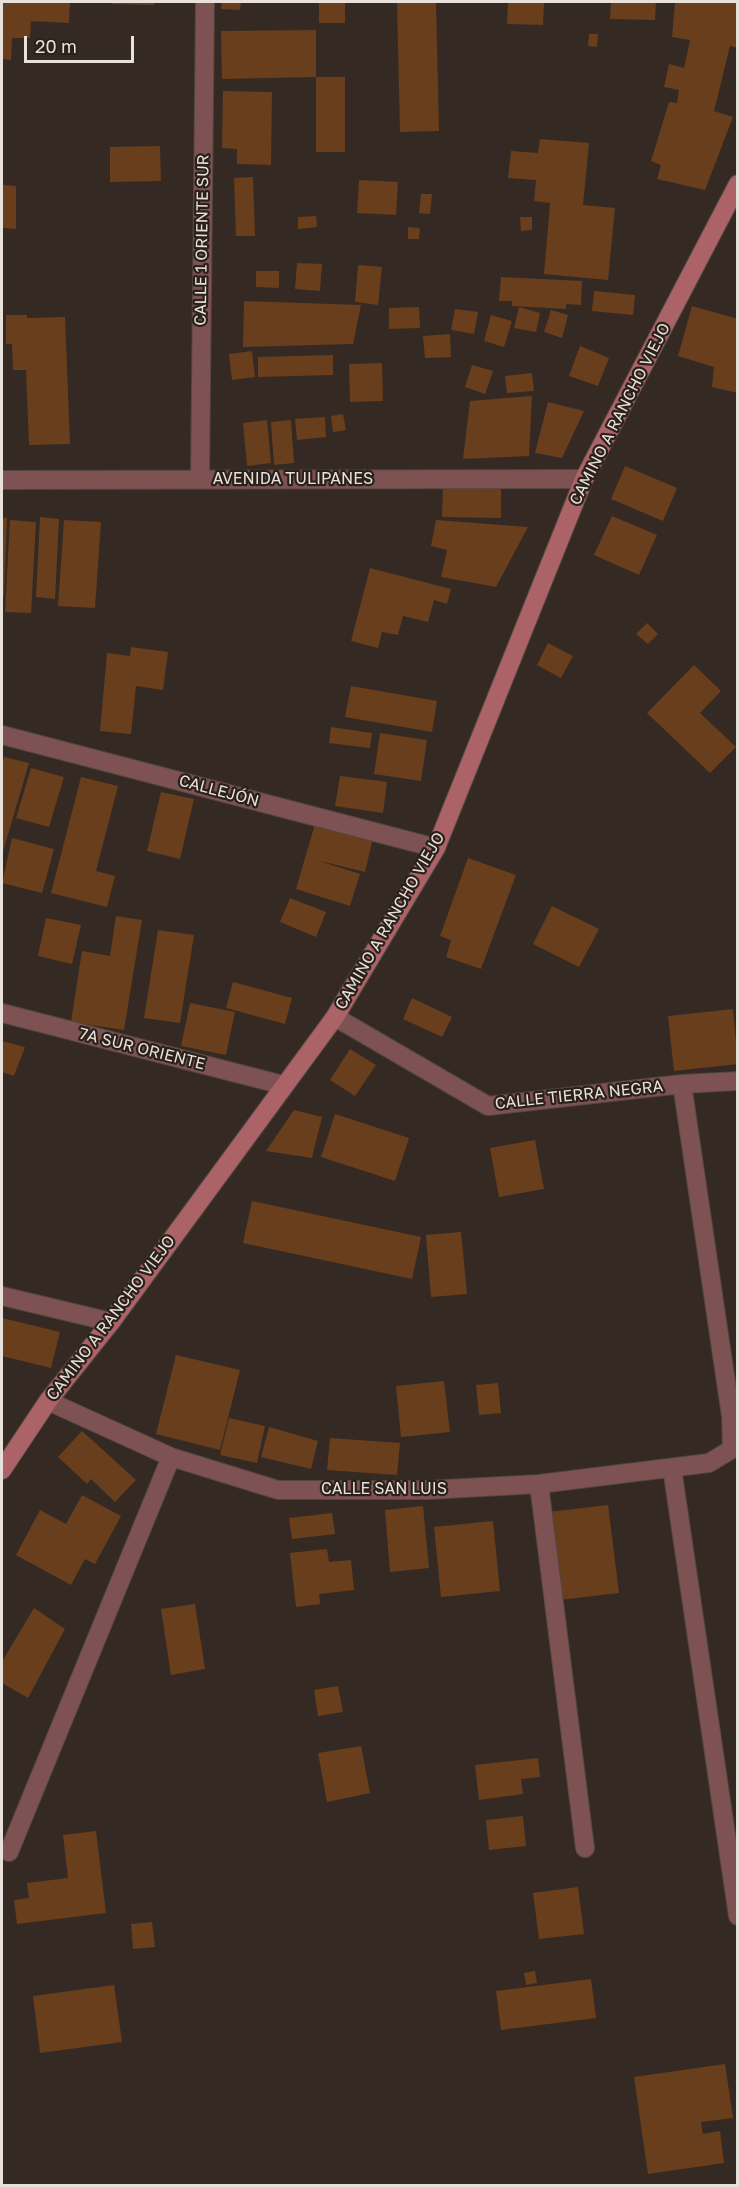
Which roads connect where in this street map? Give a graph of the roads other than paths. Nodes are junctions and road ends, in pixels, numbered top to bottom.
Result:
1 (205, 2) edge
2 (738, 184) edge
3 (200, 479) junction
4 (584, 479) junction
5 (2, 480) edge
6 (2, 735) edge
7 (436, 848) junction
8 (2, 1014) edge
9 (335, 1017) junction
10 (738, 1081) edge
11 (682, 1084) junction
12 (283, 1085) junction
13 (2, 1296) edge
14 (111, 1322) junction
15 (48, 1401) junction
16 (171, 1457) junction
17 (672, 1468) junction
18 (2, 1470) edge
19 (539, 1484) junction
20 (585, 1848) dead end
21 (9, 1852) dead end
22 (738, 1916) edge

1 - 3 street, CALLE 1 ORIENTE SUR
2 - 4 street, CAMINO A RANCHO VIEJO
3 - 4 street, AVENIDA TULIPANES
3 - 5 street, AVENIDA TULIPANES
4 - 7 street, CAMINO A RANCHO VIEJO
6 - 7 street, CALLEJÓN
7 - 9 street, CAMINO A RANCHO VIEJO
8 - 12 street, 7A SUR ORIENTE
9 - 11 street, CALLE TIERRA NEGRA
9 - 12 street, CAMINO A RANCHO VIEJO
10 - 11 street, CALLE TIERRA NEGRA
11 - 17 street, CALLE SAN LUIS
12 - 14 street, CAMINO A RANCHO VIEJO
13 - 14 street
14 - 15 street, CAMINO A RANCHO VIEJO
15 - 16 street, CALLE SAN LUIS
15 - 18 street, CAMINO A RANCHO VIEJO
16 - 19 street, CALLE SAN LUIS
16 - 21 street
17 - 19 street, CALLE SAN LUIS
17 - 22 street
19 - 20 street

